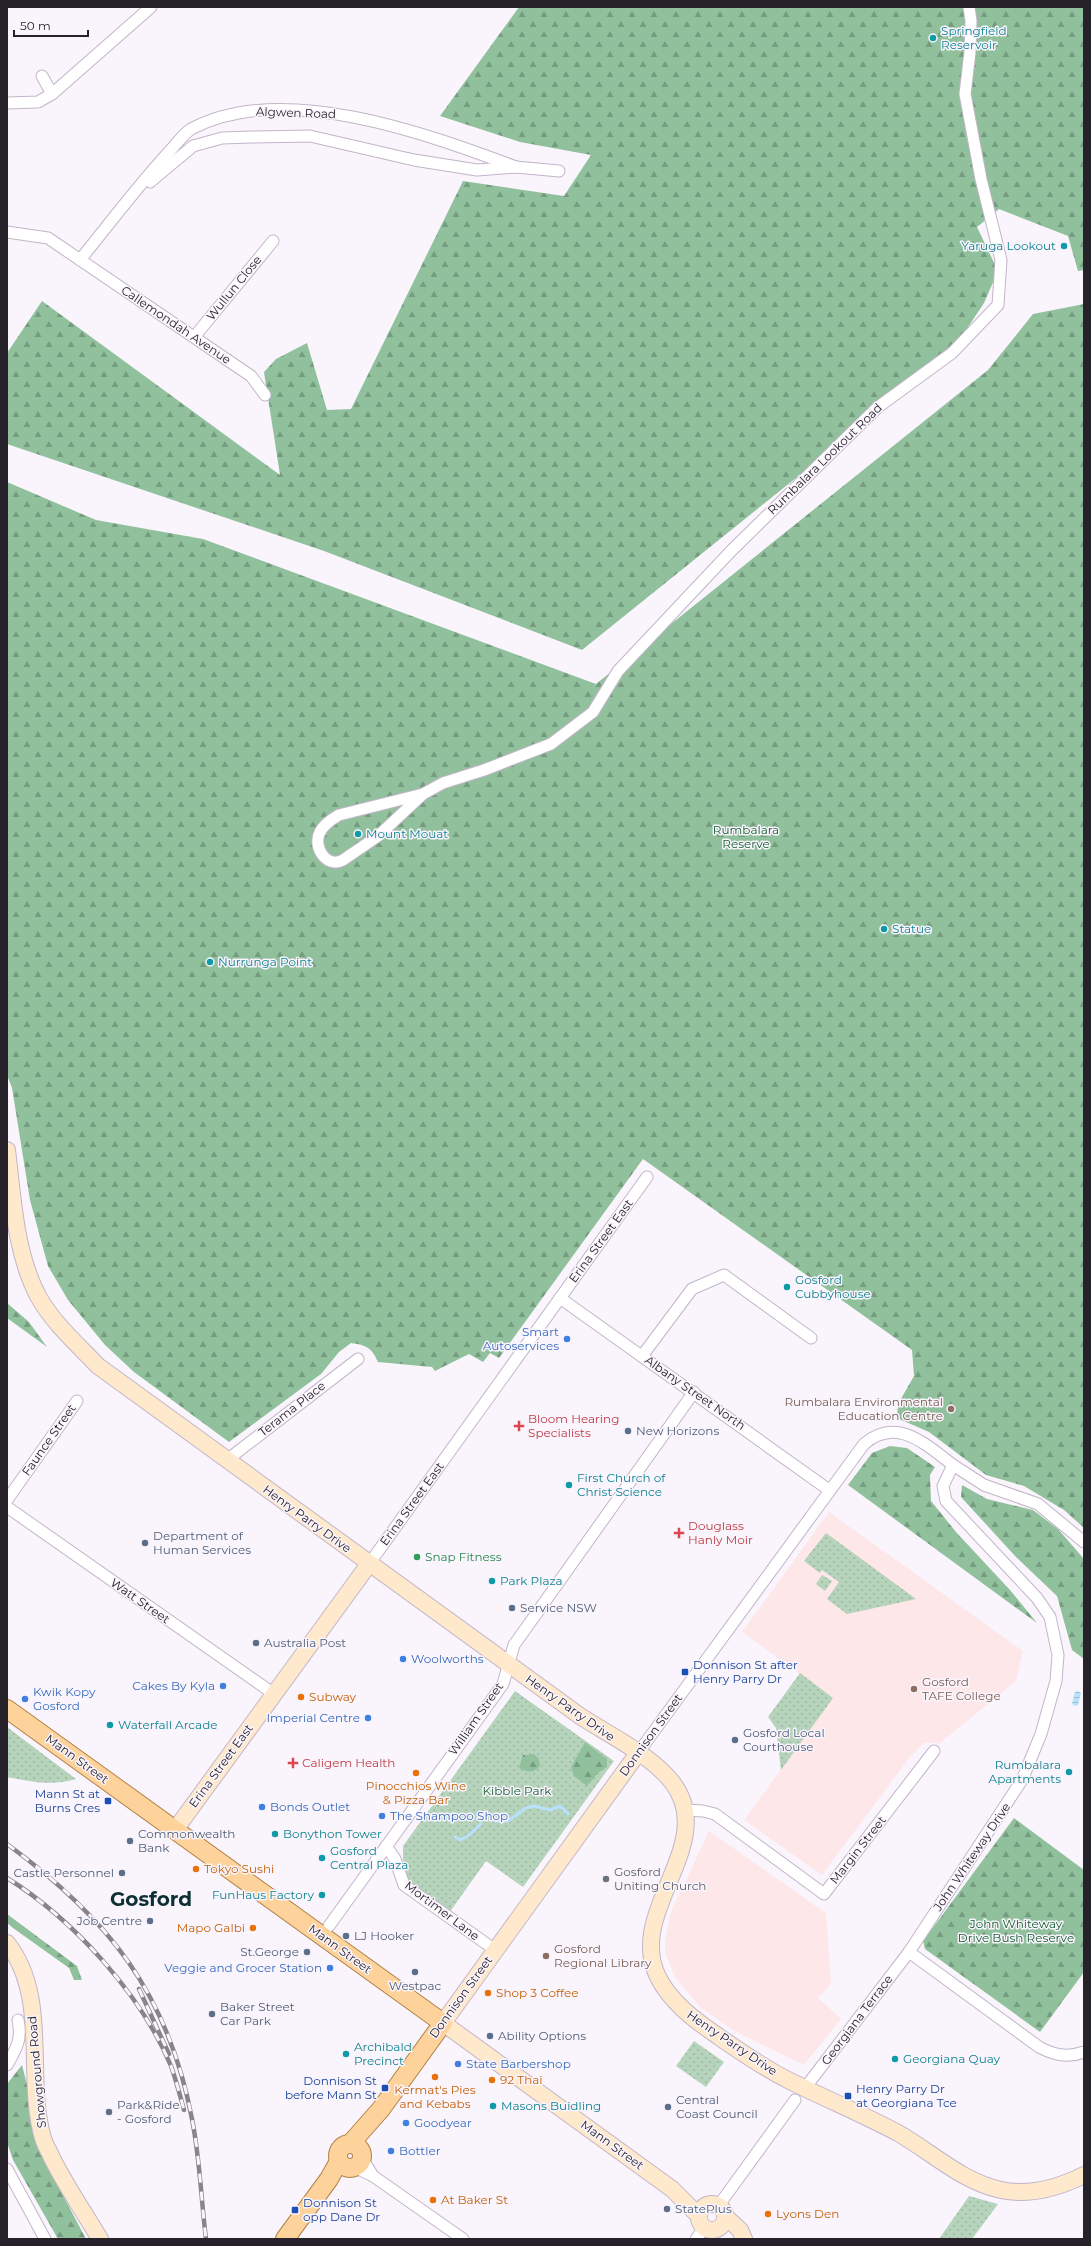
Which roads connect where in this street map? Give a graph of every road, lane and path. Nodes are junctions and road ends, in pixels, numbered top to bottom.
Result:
1 (150, 7) edge
2 (969, 7) edge
3 (42, 76) dead end
4 (52, 94) junction
5 (7, 103) edge
6 (516, 167) junction
7 (559, 171) dead end
8 (128, 200) junction
9 (7, 232) edge
10 (273, 240) dead end
11 (80, 260) junction
12 (195, 336) junction
13 (265, 395) dead end
14 (423, 794) junction
15 (7, 1150) edge
16 (647, 1177) dead end
17 (560, 1298) junction
18 (811, 1338) dead end
19 (642, 1356) junction
20 (358, 1359) dead end
21 (694, 1392) junction
22 (77, 1401) dead end
23 (227, 1460) junction
24 (953, 1465) junction
25 (829, 1490) junction
26 (7, 1500) edge
27 (7, 1507) edge
28 (1084, 1542) edge
29 (369, 1564) junction
30 (509, 1665) junction
31 (274, 1694) junction
32 (7, 1709) edge
33 (934, 1751) dead end
34 (638, 1753) junction
35 (685, 1810) junction
36 (175, 1830) junction
37 (386, 1846) junction
38 (329, 1926) dead end
39 (7, 1943) edge
40 (495, 1950) junction
41 (909, 1952) junction
42 (18, 2020) dead end
43 (443, 2023) junction
44 (1084, 2052) edge
45 (7, 2064) edge
46 (800, 2094) junction
47 (353, 2158) junction
48 (7, 2169) edge
49 (1084, 2175) edge
50 (75, 2198) junction
51 (709, 2219) edge
52 (45, 2239) edge
53 (100, 2239) edge
54 (110, 2239) edge
55 (286, 2239) edge
56 (296, 2239) edge
57 (463, 2239) edge
58 (735, 2239) edge
59 (744, 2239) edge

1 - 4 street
2 - 14 street, Rumbalara Lookout Road
3 - 4 street
4 - 5 street
6 - 7 street, Algwen Road
6 - 8 street, Algwen Road
6 - 8 street, Algwen Road
8 - 11 street, Algwen Road
9 - 11 street, Callemondah Avenue
10 - 12 street, Wullun Close
11 - 12 street, Callemondah Avenue
12 - 13 street, Callemondah Avenue
14 - 14 street, Rumbalara Lookout Road
15 - 23 main road, Henry Parry Drive
16 - 17 street, Erina Street East
17 - 19 street, Albany Street North
17 - 29 street, Erina Street East
18 - 19 street
19 - 21 street, Albany Street North
20 - 23 street, Terama Place
21 - 25 street, Albany Street North
21 - 30 street, William Street
22 - 26 street, Faunce Street
23 - 29 main road, Henry Parry Drive
24 - 25 street, Donnison Street
24 - 28 street
24 - 41 street, John Whiteway Drive
25 - 34 street, Donnison Street
27 - 31 street, Watt Street
29 - 30 main road, Henry Parry Drive
29 - 31 main road, Erina Street East
30 - 34 main road, Henry Parry Drive
30 - 37 street, William Street
31 - 36 main road, Erina Street East
32 - 36 main road, Mann Street
33 - 35 street, Margin Street
34 - 35 main road, Henry Parry Drive
34 - 40 main road, Donnison Street
35 - 46 main road, Henry Parry Drive
36 - 43 main road, Mann Street
37 - 38 street, William Street
37 - 40 street, Mortimer Lane
39 - 50 main road, Showground Road
40 - 43 main road, Donnison Street
41 - 44 street
41 - 46 street, Georgiana Terrace
42 - 45 street
43 - 47 main road, Donnison Street
43 - 51 main road, Mann Street
46 - 49 main road, Henry Parry Drive
46 - 51 street, Georgiana Terrace
47 - 55 main road, Donnison Street
47 - 56 main road, Donnison Street
47 - 57 street
48 - 52 street
50 - 53 main road, Showground Road
50 - 54 main road, Showground Road
51 - 58 main road, Mann Street
51 - 59 main road, Mann Street

